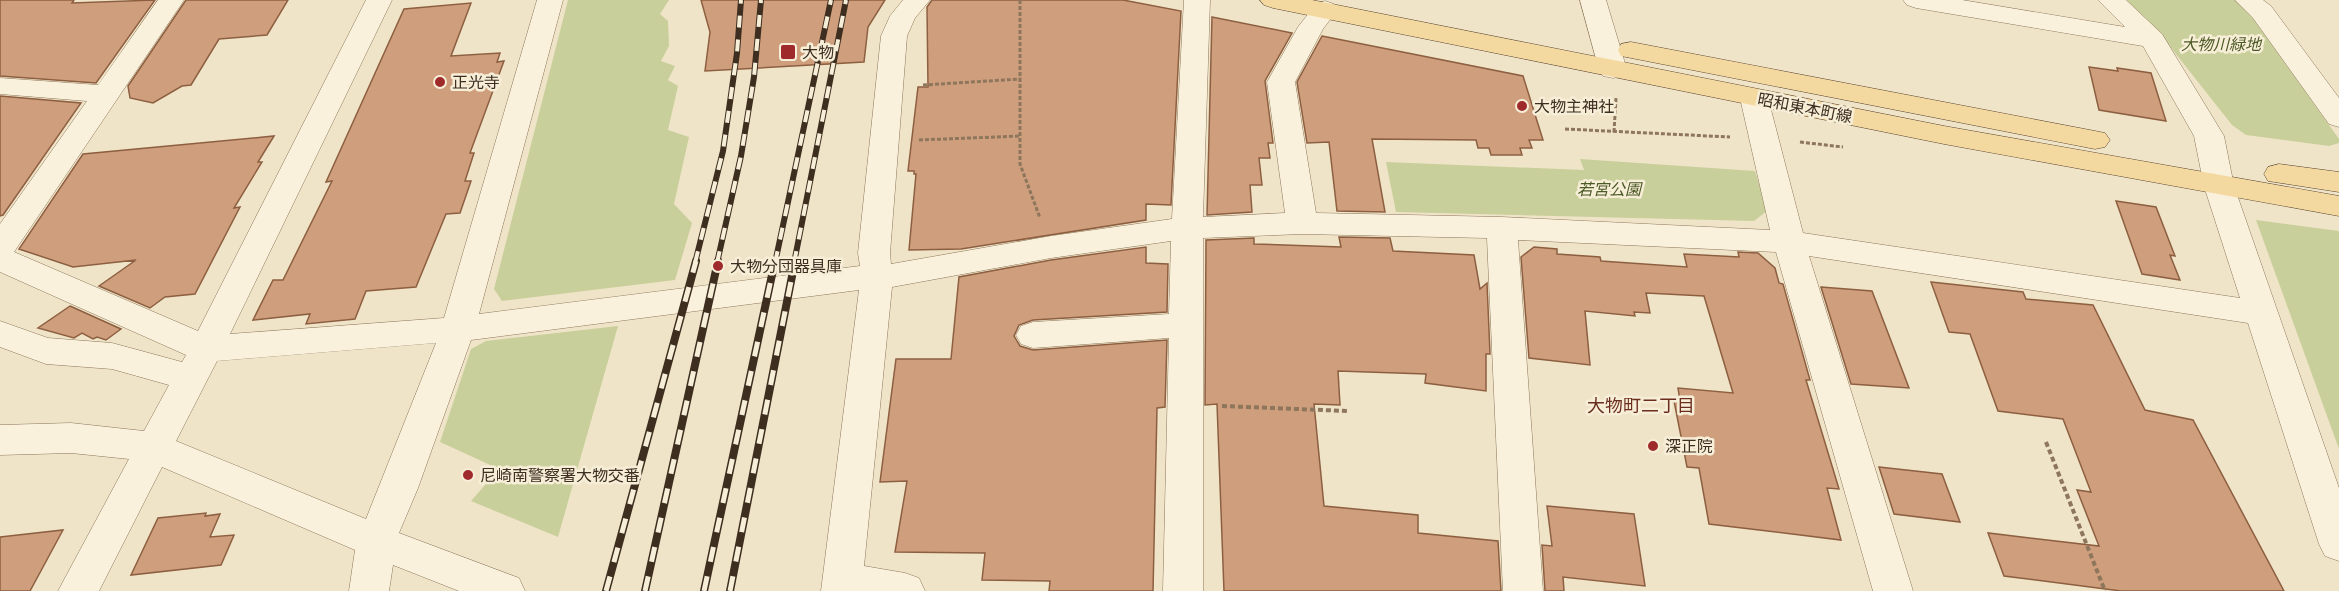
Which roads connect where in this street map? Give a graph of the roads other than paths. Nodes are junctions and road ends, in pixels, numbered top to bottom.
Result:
1 (171, 0) edge
2 (379, 0) edge
3 (550, 0) edge
4 (917, 0) edge
5 (1197, 0) edge
6 (1273, 0) edge
7 (1373, 0) edge
8 (1593, 0) edge
9 (1916, 0) edge
10 (2003, 0) edge
11 (2111, 0) edge
12 (2248, 0) edge
13 (1325, 9) junction
14 (2022, 17) junction
15 (2152, 40) junction
16 (1612, 68) junction
17 (0, 86) edge
18 (105, 94) junction
19 (1754, 98) junction
20 (2339, 118) edge
21 (2217, 175) junction
22 (2339, 182) edge
23 (2339, 206) edge
24 (1302, 223) junction
25 (1187, 228) junction
26 (1502, 228) junction
27 (1789, 242) junction
28 (0, 248) edge
29 (0, 259) edge
30 (877, 277) junction
31 (2260, 313) junction
32 (1185, 325) junction
33 (458, 329) junction
34 (0, 334) edge
35 (1033, 335) dead end
36 (206, 349) junction
37 (190, 378) junction
38 (0, 440) edge
39 (153, 447) junction
40 (376, 541) junction
41 (2339, 544) edge
42 (842, 588) edge
43 (78, 591) edge
44 (369, 591) edge
45 (505, 591) edge
46 (905, 591) edge
47 (1183, 591) edge
48 (1523, 591) edge
49 (1893, 591) edge

1 - 18 street
2 - 36 street
3 - 33 street
4 - 30 street
5 - 25 street
6 - 13 main road, 昭和東本町線
7 - 16 main road, 昭和東本町線
8 - 16 street
9 - 14 street
10 - 14 street
11 - 15 street
12 - 20 street
13 - 16 main road, 昭和東本町線
13 - 24 street
14 - 15 street
15 - 21 street
16 - 19 main road, 昭和東本町線
16 - 21 main road, 昭和東本町線
17 - 18 street
18 - 28 street
19 - 21 main road, 昭和東本町線
19 - 27 street
21 - 22 main road, 昭和東本町線
21 - 23 main road, 昭和東本町線
21 - 31 street
24 - 25 street
24 - 26 street
25 - 30 street
25 - 32 street
26 - 27 street
26 - 48 street
27 - 31 street
27 - 49 street
29 - 36 street
30 - 33 street
30 - 42 street
31 - 41 street
32 - 35 street
32 - 47 street
33 - 36 street
33 - 40 street
34 - 37 street
36 - 37 street
37 - 39 street
38 - 39 street
39 - 40 street
39 - 43 street
40 - 44 street
40 - 45 street
42 - 46 street

